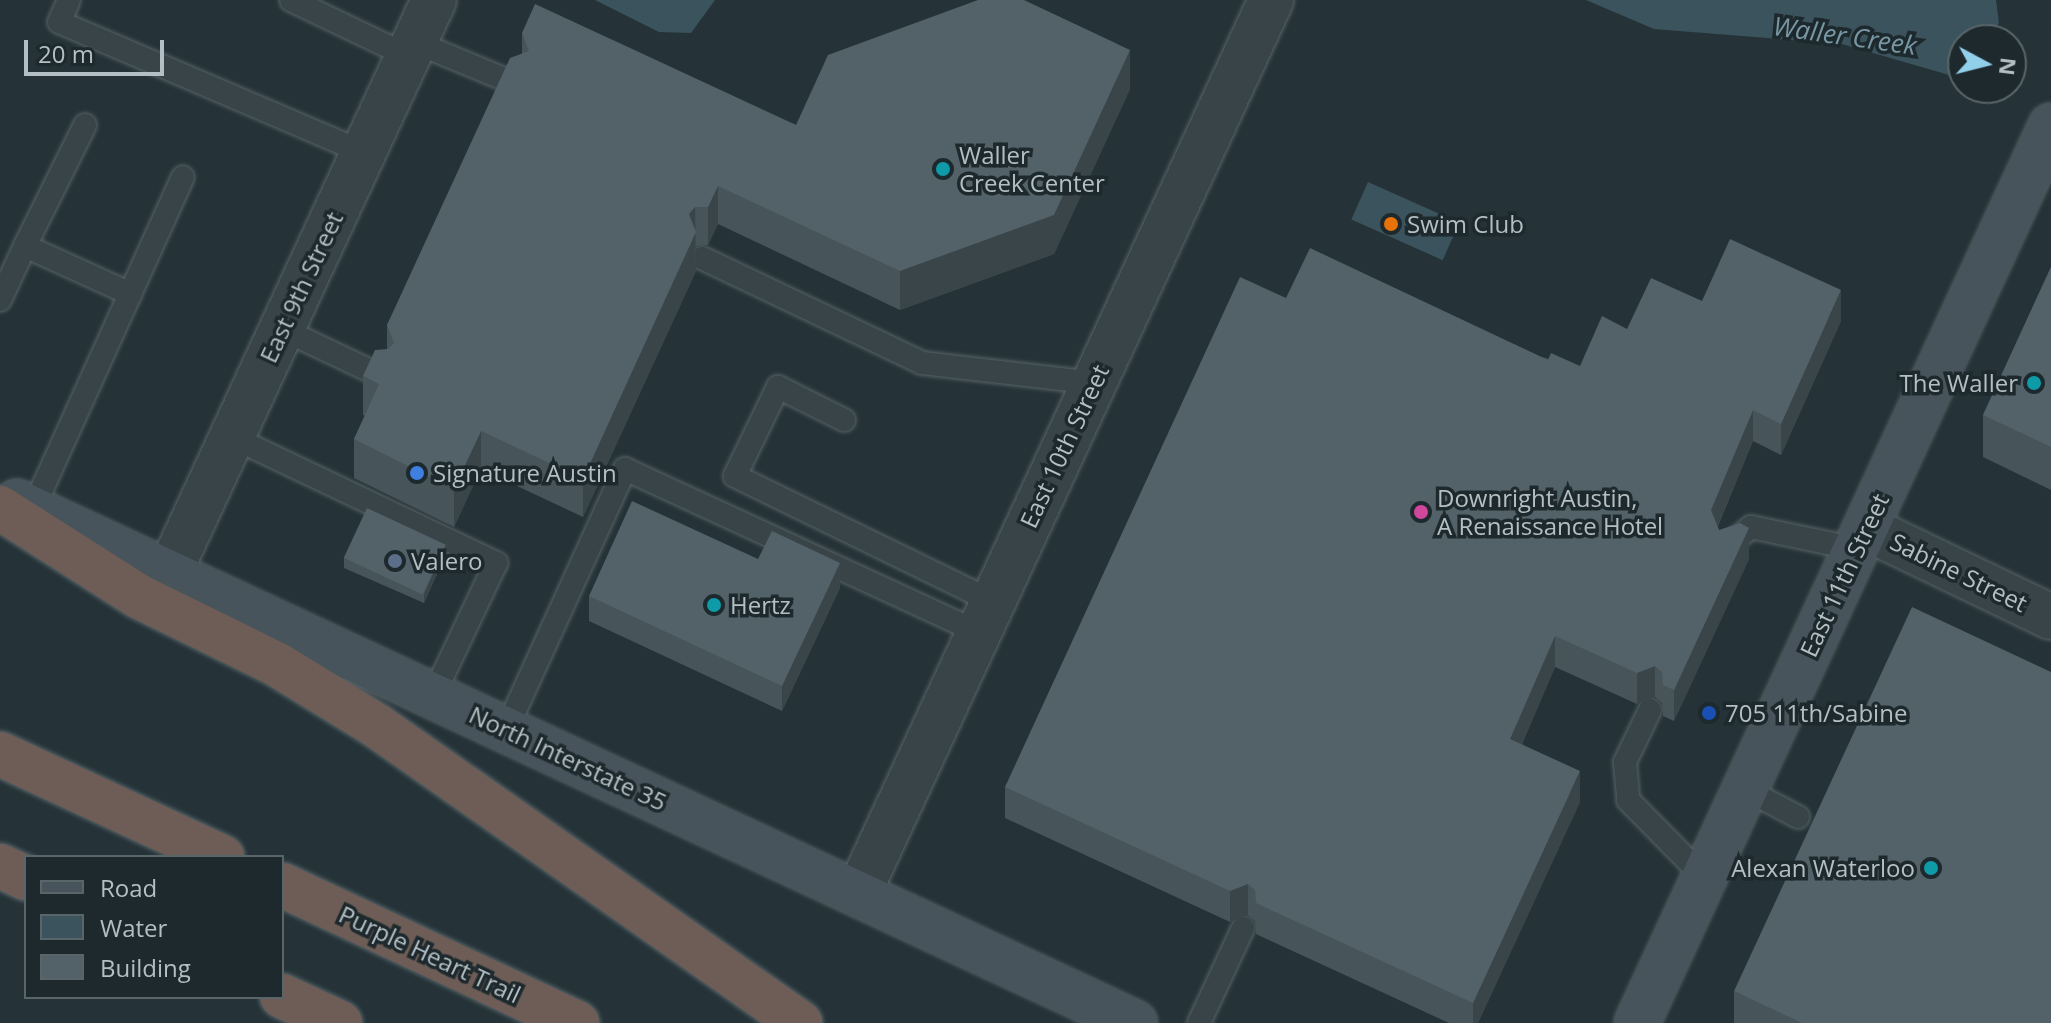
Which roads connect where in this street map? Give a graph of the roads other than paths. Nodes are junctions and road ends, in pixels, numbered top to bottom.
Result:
1 (69, 0) edge
2 (291, 0) edge
3 (434, 0) edge
4 (1271, 0) edge
5 (412, 49) junction
6 (516, 84) edge
7 (85, 125) dead end
8 (2046, 137) edge
9 (363, 152) junction
10 (183, 177) dead end
11 (25, 246) junction
12 (702, 258) dead end
13 (131, 294) junction
14 (0, 300) edge
15 (282, 329) junction
16 (381, 376) edge
17 (1094, 383) junction
18 (844, 420) dead end
19 (232, 437) junction
20 (11, 504) edge
21 (1861, 538) junction
22 (1725, 548) edge
23 (169, 573) junction
24 (984, 616) junction
25 (2051, 617) edge
26 (433, 696) junction
27 (1650, 710) dead end
28 (506, 730) junction
29 (0, 754) edge
30 (1745, 789) junction
31 (1798, 817) dead end
32 (218, 855) edge
33 (0, 866) edge
34 (24, 877) edge
35 (1704, 877) junction
36 (284, 886) edge
37 (858, 894) junction
38 (1243, 928) dead end
39 (284, 997) edge
40 (340, 1023) edge
41 (577, 1023) edge
42 (800, 1023) edge
43 (1135, 1023) edge
44 (1199, 1023) edge
45 (1637, 1023) edge

1 - 9 lane
2 - 5 lane
3 - 5 street, East 9th Street
4 - 17 street, East 10th Street
5 - 6 lane
5 - 9 street, East 9th Street
7 - 11 lane
8 - 21 main road, East 11th Street
9 - 15 street, East 9th Street
10 - 13 lane
11 - 13 lane
11 - 14 lane
12 - 17 lane
13 - 20 lane
15 - 16 lane
15 - 19 street, East 9th Street
17 - 24 street, East 10th Street
18 - 24 lane
19 - 23 street, East 9th Street
19 - 26 lane
20 - 23 main road, North Interstate 35
20 - 42 highway
21 - 22 lane
21 - 25 street, Sabine Street
21 - 30 main road, East 11th Street
23 - 26 main road, North Interstate 35
24 - 28 lane
24 - 37 street, East 10th Street
26 - 28 main road, North Interstate 35
27 - 35 lane
28 - 37 main road, North Interstate 35
29 - 32 highway
30 - 31 lane
30 - 35 main road, East 11th Street
33 - 34 highway
35 - 45 main road, East 11th Street
36 - 41 highway, Purple Heart Trail
37 - 43 main road, North Interstate 35
38 - 44 lane
39 - 40 highway

